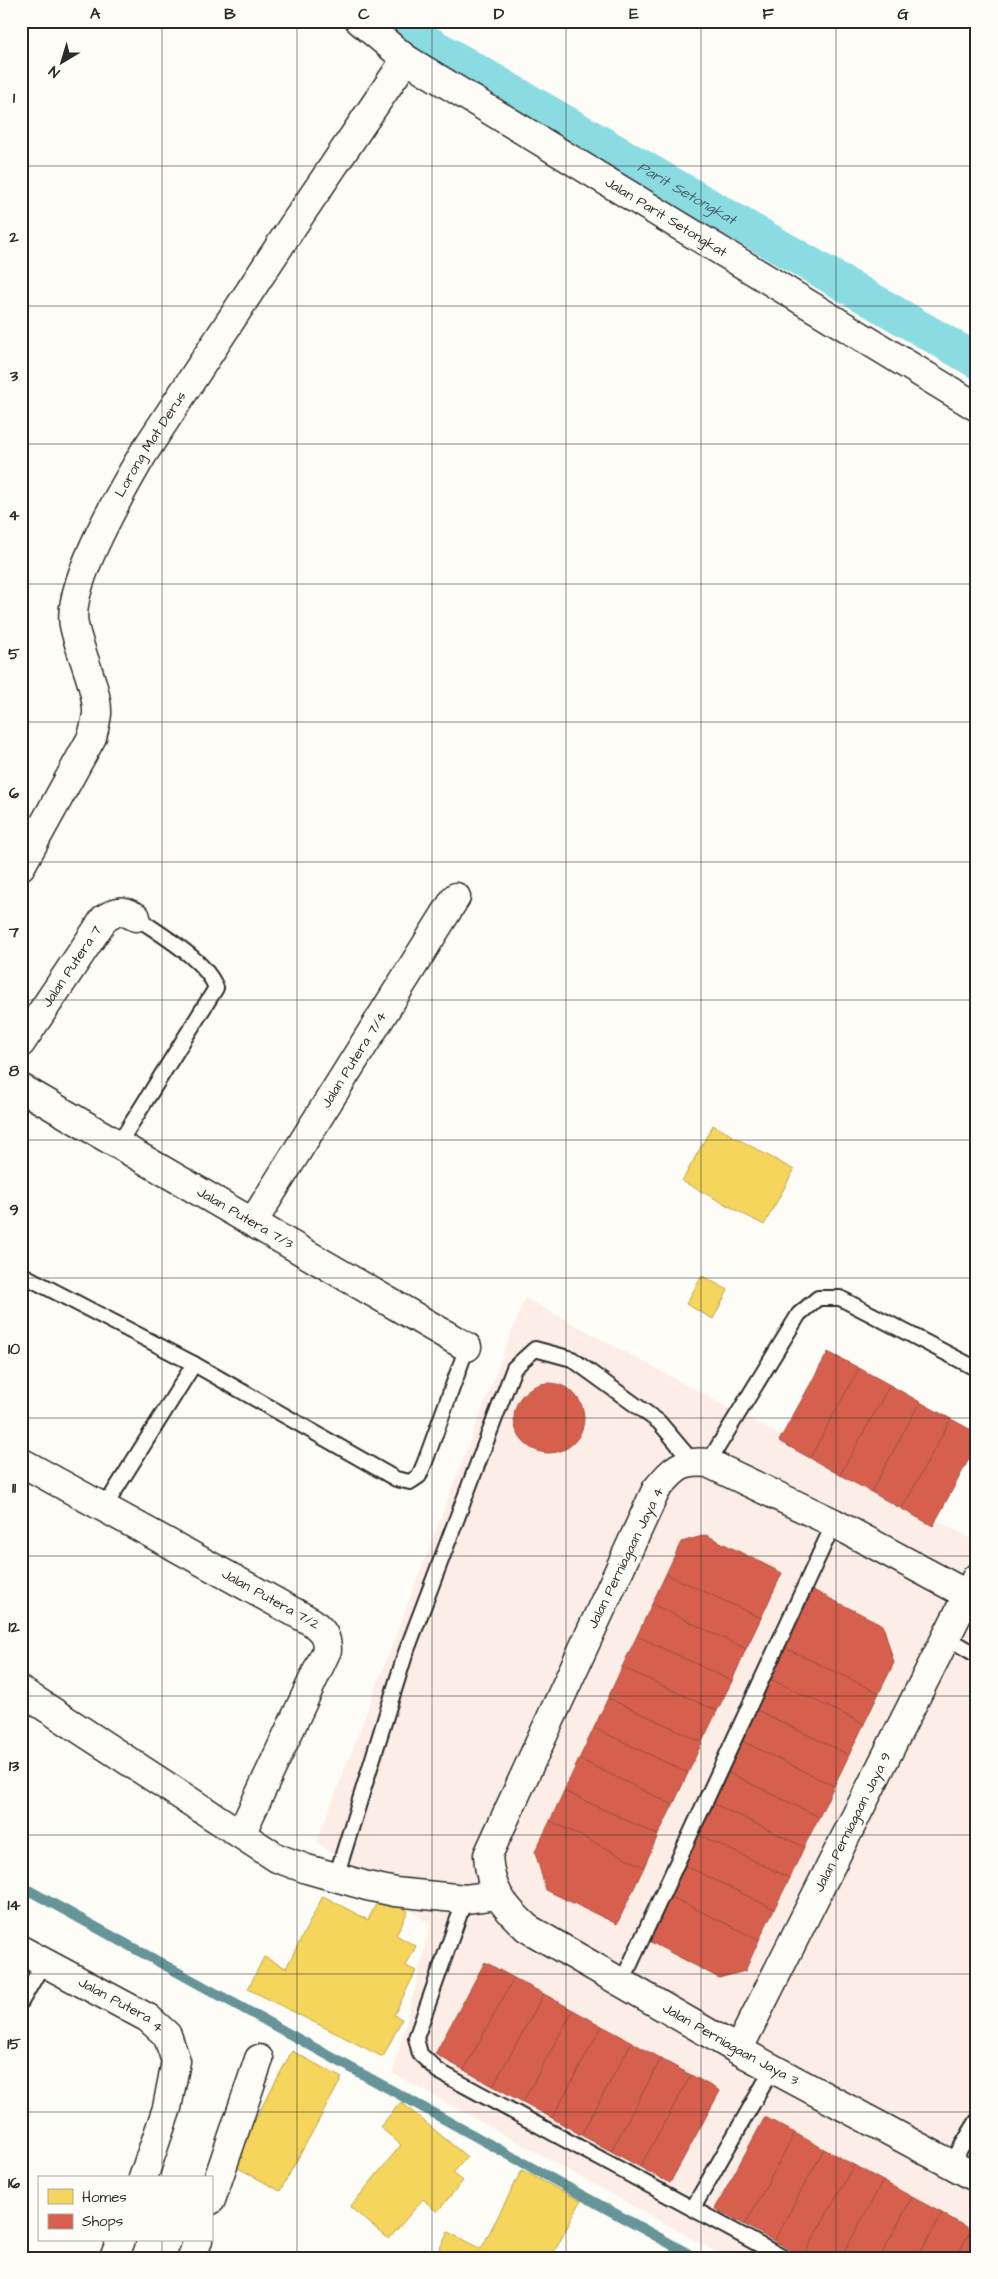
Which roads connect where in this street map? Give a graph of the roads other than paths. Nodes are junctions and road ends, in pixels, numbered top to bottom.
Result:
1 (360, 21) edge
2 (406, 59) junction
3 (977, 407) edge
4 (21, 866) edge
5 (456, 897) dead end
6 (136, 917) joint
7 (21, 1043) edge
8 (21, 1088) edge
9 (118, 1145) junction
10 (253, 1222) junction
11 (21, 1274) edge
12 (467, 1347) joint
13 (194, 1364) junction
14 (977, 1369) edge
15 (21, 1462) edge
16 (700, 1462) junction
17 (104, 1508) junction
18 (834, 1523) junction
19 (974, 1590) edge
20 (946, 1638) junction
21 (977, 1655) edge
22 (21, 1691) edge
23 (240, 1834) junction
24 (336, 1877) junction
25 (497, 1895) junction
26 (465, 1899) junction
27 (33, 1956) edge
28 (622, 1982) junction
29 (21, 2002) edge
30 (738, 2050) junction
31 (259, 2060) dead end
32 (773, 2068) junction
33 (977, 2121) edge
34 (951, 2164) junction
35 (144, 2176) edge
36 (977, 2178) edge
37 (212, 2197) edge
38 (693, 2208) junction
39 (120, 2242) edge
40 (197, 2242) edge
41 (114, 2258) edge
42 (192, 2258) edge
43 (784, 2258) edge

1 - 2 street, Jalan Parit Setongkat
2 - 3 street, Jalan Parit Setongkat
2 - 4 street, Lorong Mat Derus
5 - 10 street, Jalan Putera 7/4
6 - 7 street, Jalan Putera 7
6 - 9 lane
8 - 9 street, Jalan Putera 7/3
9 - 10 street, Jalan Putera 7/3
10 - 12 street, Jalan Putera 7/3
11 - 13 lane
12 - 13 lane
13 - 17 lane
14 - 16 lane
15 - 17 street, Jalan Putera 7/2
16 - 18 street
16 - 24 lane
16 - 25 street, Jalan Perniagaan Jaya 4
17 - 23 street, Jalan Putera 7/2
18 - 19 street
18 - 28 lane
19 - 20 street, Jalan Perniagaan Jaya 9
20 - 21 lane
20 - 30 street, Jalan Perniagaan Jaya 9
22 - 23 street
23 - 24 street
24 - 26 street
25 - 26 street
25 - 28 street, Jalan Perniagaan Jaya 3
26 - 38 lane
27 - 29 lane
27 - 35 street, Jalan Putera 4
28 - 30 street, Jalan Perniagaan Jaya 3
30 - 32 street, Jalan Perniagaan Jaya 3
31 - 37 street
32 - 34 street, Jalan Perniagaan Jaya 3
32 - 38 lane
33 - 34 lane
34 - 36 street, Jalan Perniagaan Jaya 3
38 - 43 lane
39 - 41 street
40 - 42 street

